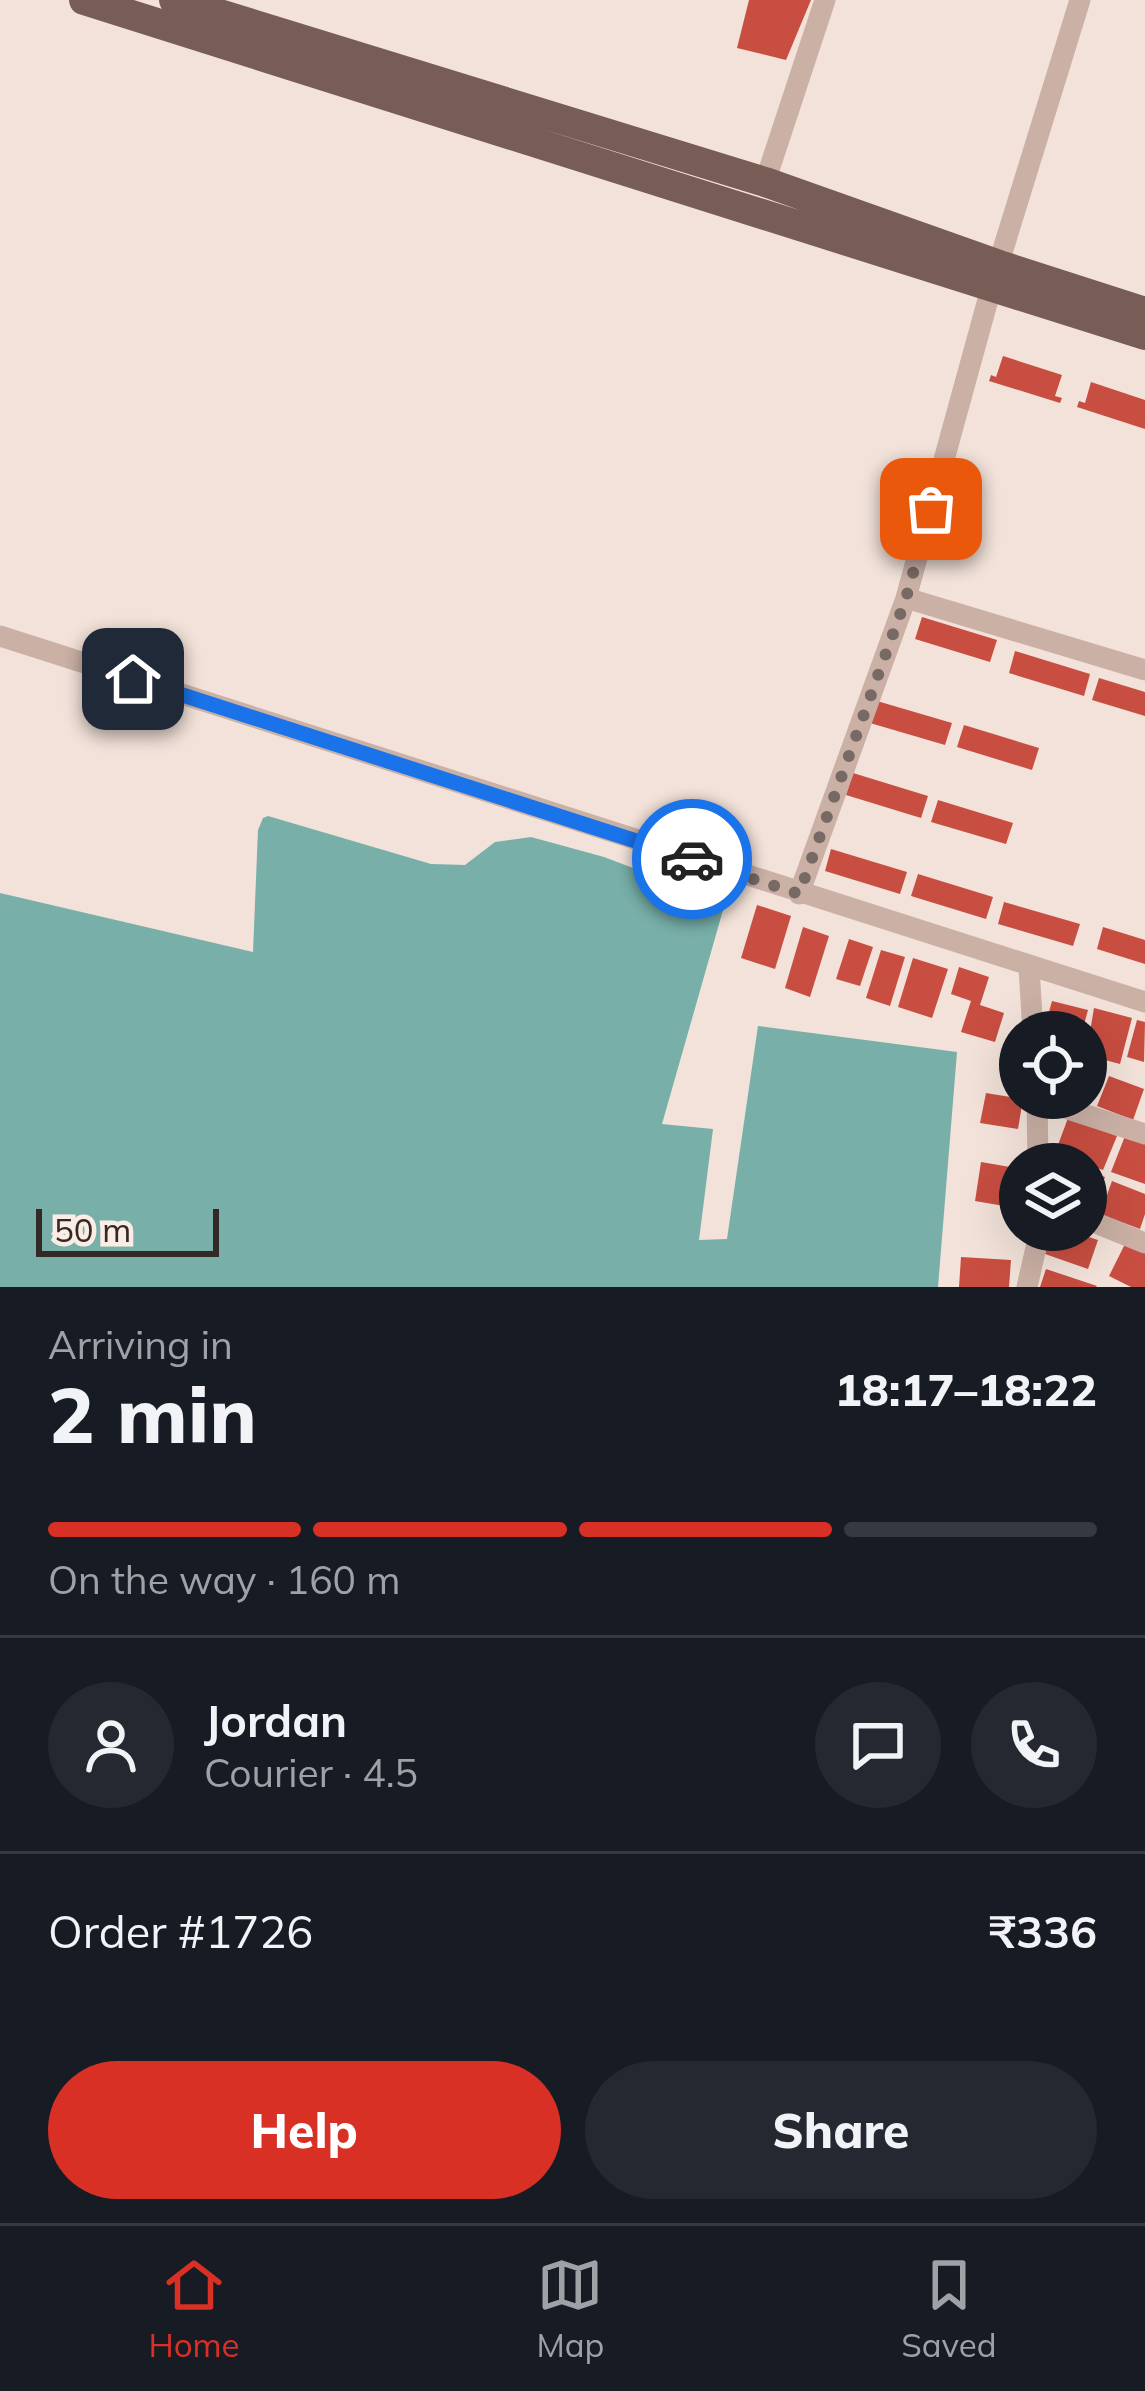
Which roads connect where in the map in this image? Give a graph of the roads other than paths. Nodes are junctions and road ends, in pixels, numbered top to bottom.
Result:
1 (84, 0) edge
2 (174, 0) edge
3 (825, 0) edge
4 (1080, 0) edge
5 (765, 182) junction
6 (996, 275) junction
7 (1145, 312) edge
8 (1145, 335) edge
9 (906, 598) junction
10 (0, 636) edge
11 (1145, 670) edge
12 (799, 894) junction
13 (1029, 968) junction
14 (1145, 1003) edge
15 (1032, 1011) edge
16 (1100, 1119) edge
17 (1145, 1134) edge
18 (1107, 1228) edge
19 (1145, 1243) edge
20 (1035, 1251) edge
21 (1027, 1287) edge

1 - 6 main road
2 - 5 main road
3 - 5 street
4 - 6 street
5 - 6 main road
6 - 7 main road
6 - 8 main road
6 - 9 street
9 - 11 street
9 - 12 street
10 - 12 street
12 - 13 street
13 - 14 street
13 - 15 street
16 - 17 street
18 - 19 street
20 - 21 street

